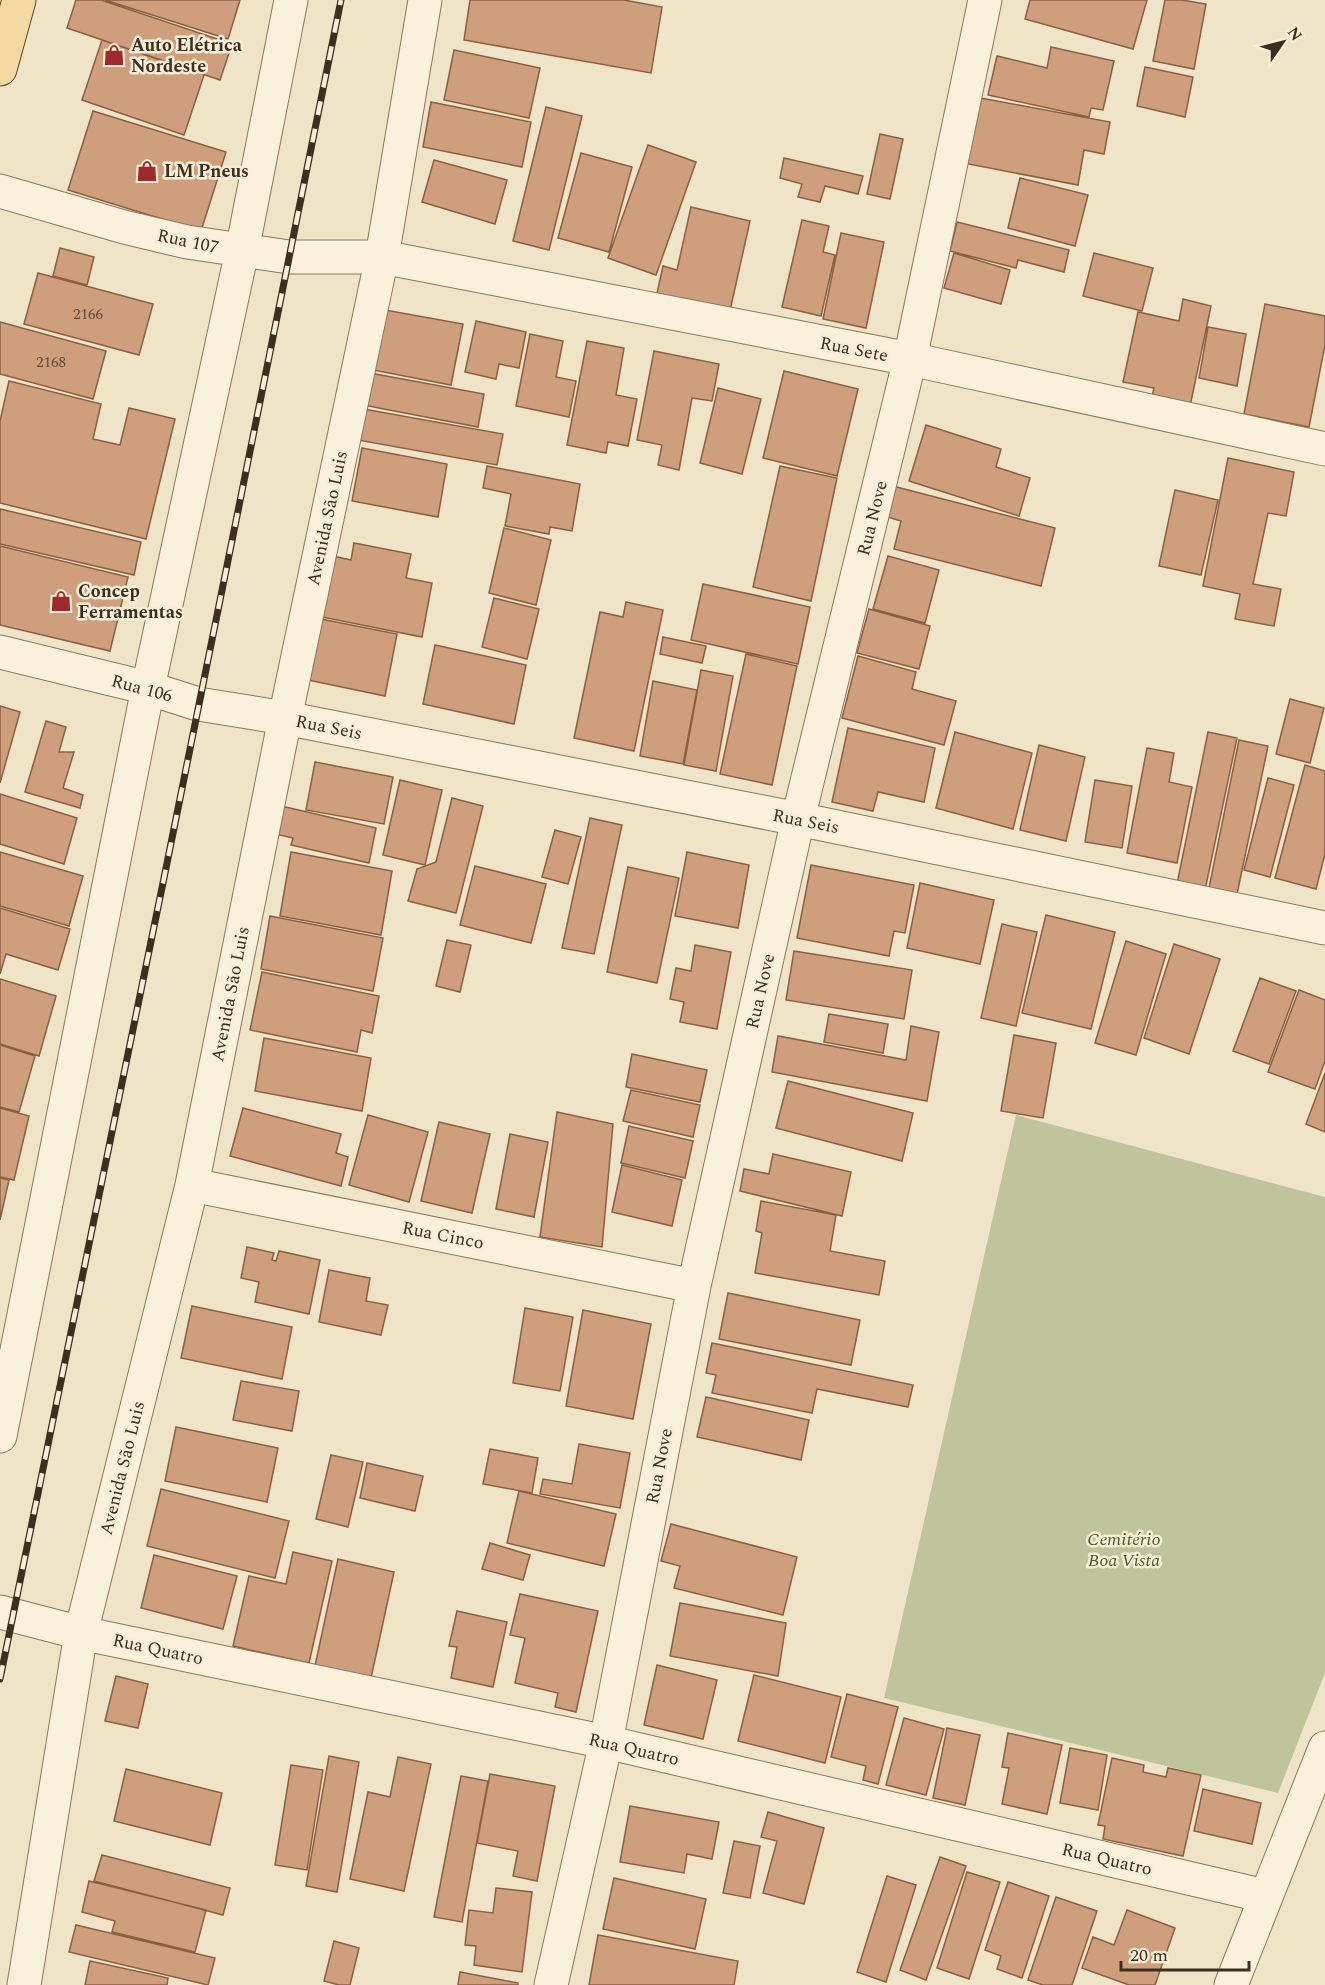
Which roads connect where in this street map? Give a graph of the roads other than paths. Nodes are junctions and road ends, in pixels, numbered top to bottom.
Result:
1 (19, 0) edge
2 (291, 0) edge
3 (425, 0) edge
4 (985, 0) edge
5 (0, 69) edge
6 (0, 191) edge
7 (242, 251) junction
8 (382, 257) junction
9 (910, 360) junction
10 (1325, 449) edge
11 (0, 652) edge
12 (148, 687) junction
13 (285, 718) junction
14 (798, 819) junction
15 (1325, 928) edge
16 (192, 1185) junction
17 (694, 1286) junction
18 (0, 1436) edge
19 (0, 1612) edge
20 (81, 1633) junction
21 (606, 1742) junction
22 (1325, 1748) edge
23 (1265, 1896) junction
24 (24, 1985) edge
25 (551, 1985) edge
26 (1231, 1985) edge

1 - 5 main road
2 - 7 street
3 - 8 street, Avenida São Luis
4 - 9 street, Rua Nove
6 - 7 street, Rua 107
7 - 8 street, Rua 107
7 - 12 street
8 - 9 street, Rua Sete
8 - 13 street, Avenida São Luis
9 - 10 street, Rua Sete
9 - 14 street, Rua Nove
11 - 12 street, Rua 106
12 - 13 street, Rua 106
12 - 18 street
13 - 14 street, Rua Seis
13 - 16 street, Avenida São Luis
14 - 15 street, Rua Seis
14 - 17 street, Rua Nove
16 - 17 street, Rua Cinco
16 - 20 street, Avenida São Luis
17 - 21 street, Rua Nove
19 - 20 street, Rua Quatro
20 - 21 street, Rua Quatro
20 - 24 street, Avenida São Luis
21 - 23 street, Rua Quatro
21 - 25 street, Rua Nove
22 - 23 street
23 - 26 street

